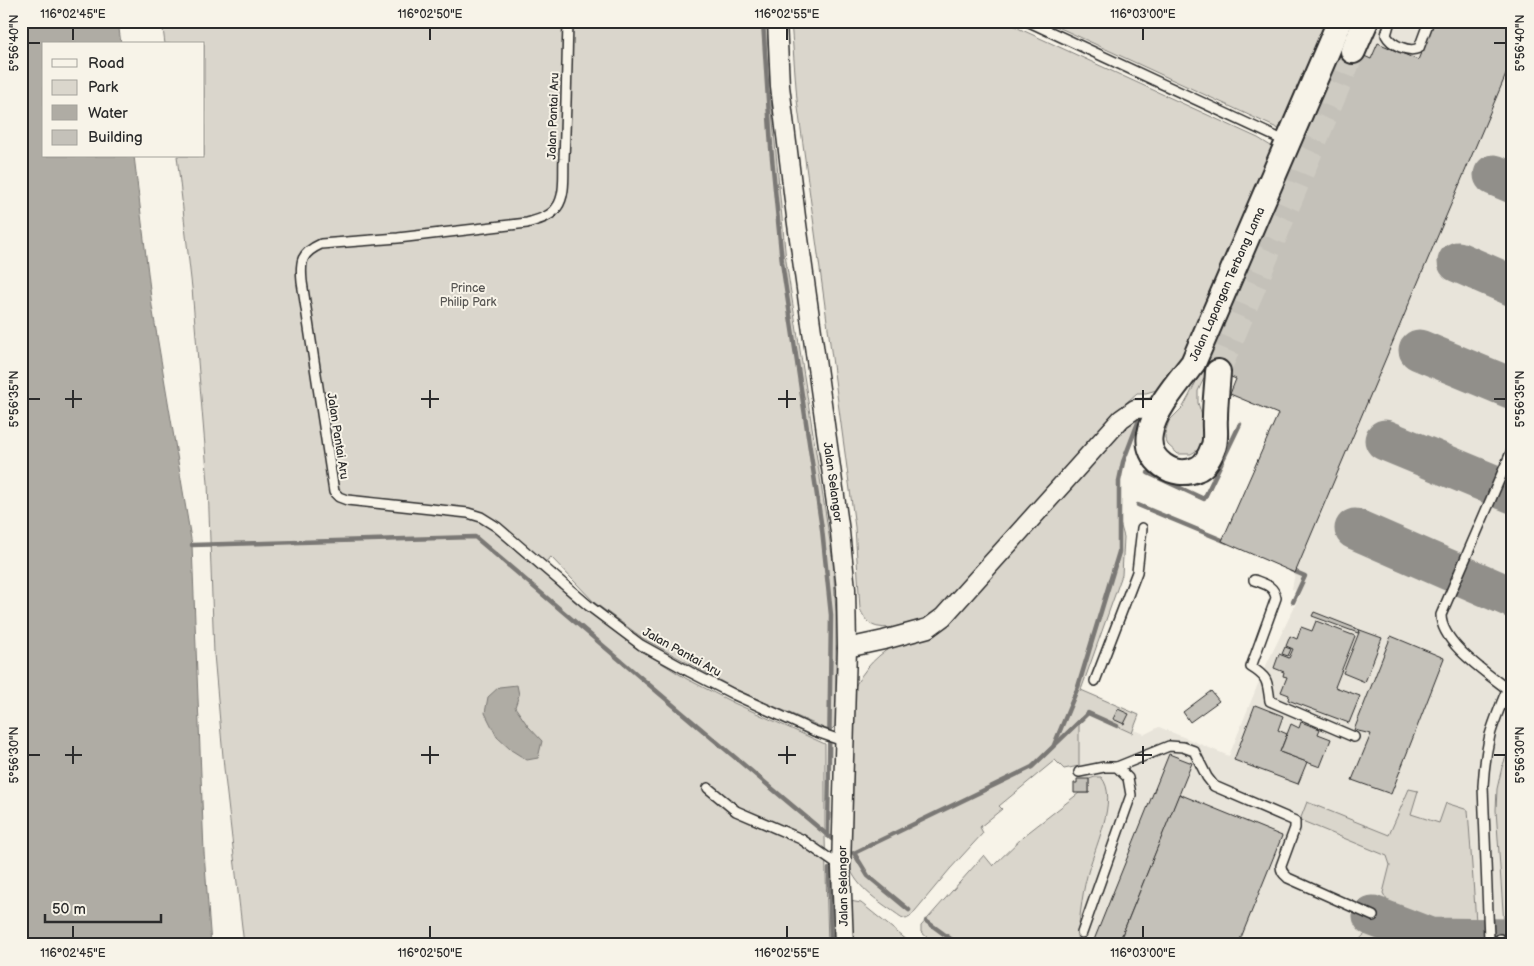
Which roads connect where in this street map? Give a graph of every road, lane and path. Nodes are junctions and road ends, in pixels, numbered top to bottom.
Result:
1 (568, 21) edge
2 (777, 21) edge
3 (1026, 21) edge
4 (1340, 21) edge
5 (1366, 21) edge
6 (1390, 21) edge
7 (1429, 21) edge
8 (1353, 51) tunnel mouth
9 (1288, 143) junction
10 (1218, 372) tunnel mouth
11 (1161, 408) junction
12 (1513, 448) edge
13 (1142, 528) dead end
14 (1254, 580) dead end
15 (847, 648) junction
16 (1513, 675) edge
17 (1095, 681) dead end
18 (1507, 689) junction
19 (1354, 737) dead end
20 (844, 741) junction
21 (1117, 766) junction
22 (1079, 772) dead end
23 (708, 788) dead end
24 (841, 868) junction
25 (1373, 916) dead end
26 (1082, 933) dead end
27 (1489, 939) dead end
28 (844, 945) edge

1 - 20 lane, Jalan Pantai Aru
2 - 15 street, Jalan Selangor
3 - 9 lane
4 - 9 main road, Jalan Lapangan Terbang Lama
5 - 8 main road
6 - 7 lane
9 - 11 main road, Jalan Lapangan Terbang Lama
10 - 11 main road, Jalan Lapangan Terbang Lama
11 - 15 street
12 - 18 lane
13 - 17 lane
14 - 19 lane
15 - 20 street, Jalan Selangor
16 - 18 lane
18 - 27 lane
20 - 24 street, Jalan Selangor
21 - 22 lane
21 - 25 lane
21 - 26 lane
23 - 24 lane
24 - 28 street, Jalan Selangor

